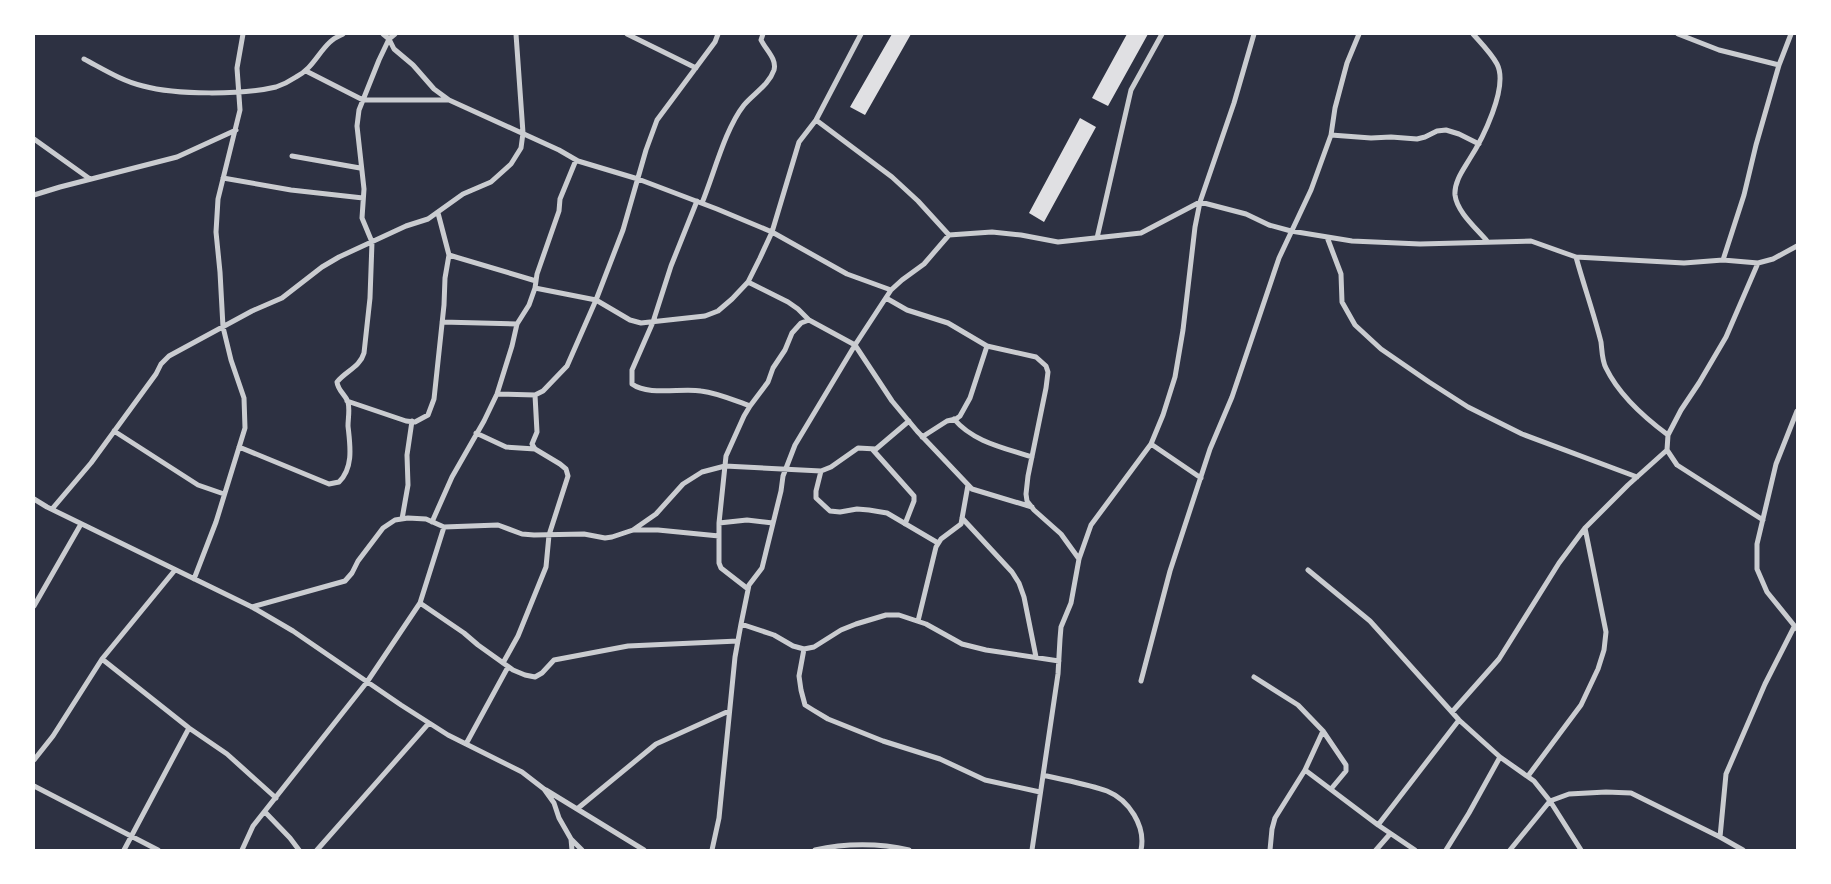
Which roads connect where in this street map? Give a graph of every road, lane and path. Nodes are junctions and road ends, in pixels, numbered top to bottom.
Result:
1 (243, 34) edge
2 (343, 34) edge
3 (383, 34) edge
4 (395, 34) edge
5 (516, 34) edge
6 (627, 34) edge
7 (718, 34) edge
8 (763, 34) edge
9 (861, 34) edge
10 (1162, 34) edge
11 (1254, 34) edge
12 (1359, 34) edge
13 (1473, 34) edge
14 (1678, 34) edge
15 (1791, 34) edge
16 (389, 39) junction
17 (84, 59) dead end
18 (1779, 65) junction
19 (696, 68) junction
20 (306, 71) junction
21 (238, 91) junction
22 (363, 100) junction
23 (449, 100) junction
24 (816, 120) junction
25 (236, 130) junction
26 (523, 133) junction
27 (1331, 135) junction
28 (34, 138) edge
29 (1479, 144) junction
30 (292, 156) dead end
31 (576, 160) junction
32 (360, 168) junction
33 (223, 178) junction
34 (90, 179) junction
35 (638, 179) junction
36 (34, 195) edge
37 (363, 198) junction
38 (699, 202) junction
39 (1200, 202) junction
40 (438, 213) junction
41 (1291, 231) junction
42 (772, 232) junction
43 (949, 235) junction
44 (1327, 237) junction
45 (1097, 238) junction
46 (1487, 241) junction
47 (372, 242) junction
48 (1797, 246) edge
49 (449, 255) junction
50 (1576, 257) junction
51 (1723, 260) junction
52 (1758, 263) junction
53 (536, 281) junction
54 (748, 282) junction
55 (535, 288) junction
56 (890, 290) junction
57 (886, 298) junction
58 (596, 300) junction
59 (809, 320) junction
60 (442, 322) junction
61 (653, 322) junction
62 (516, 324) junction
63 (223, 327) junction
64 (855, 345) junction
65 (987, 346) junction
66 (497, 394) junction
67 (535, 394) junction
68 (348, 401) junction
69 (750, 406) junction
70 (1797, 411) edge
71 (954, 419) junction
72 (412, 421) junction
73 (909, 421) junction
74 (114, 431) junction
75 (476, 433) junction
76 (1668, 435) junction
77 (922, 437) junction
78 (1151, 444) junction
79 (240, 447) junction
80 (535, 449) junction
81 (873, 450) junction
82 (1667, 450) junction
83 (1032, 457) junction
84 (725, 466) junction
85 (785, 470) junction
86 (821, 471) junction
87 (1636, 477) junction
88 (1201, 478) junction
89 (968, 485) junction
90 (224, 494) junction
91 (34, 499) edge
92 (1032, 507) junction
93 (52, 509) junction
94 (962, 518) junction
95 (402, 519) junction
96 (1763, 520) junction
97 (432, 522) junction
98 (719, 523) junction
99 (773, 523) junction
100 (81, 524) junction
101 (905, 524) junction
102 (444, 527) junction
103 (1586, 528) junction
104 (633, 530) junction
105 (549, 535) junction
106 (719, 536) junction
107 (938, 543) junction
108 (1079, 559) junction
109 (175, 570) junction
110 (1308, 570) dead end
111 (194, 579) junction
112 (748, 589) junction
113 (420, 603) junction
114 (34, 606) edge
115 (252, 608) junction
116 (918, 621) junction
117 (741, 624) junction
118 (1796, 628) edge
119 (738, 641) junction
120 (804, 649) junction
121 (1036, 658) junction
122 (102, 659) junction
123 (1059, 661) junction
124 (505, 665) junction
125 (1254, 677) dead end
126 (1141, 681) dead end
127 (367, 682) junction
128 (729, 711) junction
129 (1452, 712) junction
130 (1459, 720) junction
131 (429, 723) junction
132 (189, 728) junction
133 (1323, 731) junction
134 (466, 744) junction
135 (1500, 757) junction
136 (34, 760) edge
137 (1305, 770) junction
138 (1043, 775) junction
139 (1528, 776) junction
140 (34, 786) edge
141 (544, 789) junction
142 (1331, 789) junction
143 (1040, 792) junction
144 (276, 798) junction
145 (1550, 801) junction
146 (577, 809) junction
147 (265, 812) junction
148 (1378, 825) junction
149 (1390, 834) junction
150 (130, 836) junction
151 (1720, 837) junction
152 (571, 839) junction
153 (124, 850) edge
154 (158, 850) edge
155 (242, 850) edge
156 (299, 850) edge
157 (317, 850) edge
158 (572, 850) edge
159 (582, 850) edge
160 (644, 850) edge
161 (712, 850) edge
162 (815, 850) edge
163 (909, 850) edge
164 (1032, 850) edge
165 (1141, 850) edge
166 (1270, 850) edge
167 (1376, 850) edge
168 (1415, 850) edge
169 (1446, 850) edge
170 (1510, 850) edge
171 (1581, 850) edge
172 (1743, 850) edge

1 - 21 street
2 - 20 street
3 - 16 street
4 - 16 street
5 - 26 street
6 - 19 street
7 - 19 street
8 - 38 street
9 - 24 street
10 - 45 street
11 - 39 street
12 - 27 street
13 - 29 street
14 - 18 street
15 - 18 street
16 - 22 street
16 - 23 street
17 - 21 street
18 - 51 street
19 - 35 street
20 - 21 street
20 - 22 street
21 - 25 street
22 - 23 street
22 - 32 street
23 - 26 street
24 - 42 street
24 - 43 street
25 - 33 street
25 - 34 street
26 - 31 street
26 - 40 street
27 - 29 street
27 - 41 street
28 - 34 street
29 - 46 street
30 - 32 street
31 - 35 street
31 - 53 street
32 - 37 street
33 - 37 street
33 - 63 street
34 - 36 street
35 - 38 street
35 - 58 street
37 - 47 street
38 - 42 street
38 - 61 street
39 - 41 street
39 - 45 street
39 - 78 street
40 - 47 street
40 - 49 street
41 - 44 street
41 - 88 street
42 - 54 street
42 - 56 street
43 - 45 street
43 - 56 street
44 - 46 street
44 - 87 street
46 - 50 street
47 - 63 street
47 - 68 street
48 - 52 street
49 - 53 street
49 - 60 street
50 - 51 street
50 - 76 street
51 - 52 street
52 - 76 street
53 - 55 street
54 - 59 street
54 - 61 street
55 - 58 street
55 - 62 street
56 - 57 street
57 - 64 street
57 - 65 street
58 - 61 street
58 - 67 street
59 - 64 street
59 - 69 street
60 - 62 street
60 - 72 street
61 - 69 street
62 - 66 street
63 - 74 street
63 - 79 street
64 - 73 street
64 - 85 street
65 - 71 street
65 - 83 street
66 - 67 street
66 - 75 street
67 - 80 street
68 - 72 street
68 - 79 street
69 - 84 street
70 - 96 street
71 - 77 street
71 - 83 street
72 - 95 street
73 - 77 street
73 - 81 street
74 - 90 street
74 - 93 street
75 - 80 street
75 - 97 street
76 - 82 street
77 - 89 street
78 - 88 street
78 - 108 street
79 - 90 street
80 - 105 street
81 - 86 street
81 - 101 street
82 - 87 street
82 - 96 street
83 - 92 street
84 - 85 street
84 - 98 street
84 - 104 street
85 - 86 street
85 - 99 street
86 - 101 street
87 - 103 street
88 - 126 street
89 - 92 street
89 - 94 street
90 - 111 street
91 - 93 street
92 - 108 street
93 - 100 street
94 - 107 street
94 - 121 street
95 - 97 street
95 - 115 street
96 - 118 street
97 - 102 street
98 - 99 street
98 - 106 street
99 - 112 street
100 - 109 street
100 - 114 street
101 - 107 street
102 - 105 street
102 - 113 street
103 - 129 street
103 - 139 street
104 - 105 street
104 - 106 street
105 - 124 street
106 - 112 street
107 - 116 street
108 - 123 street
109 - 111 street
109 - 122 street
110 - 129 street
111 - 115 street
112 - 117 street
113 - 124 street
113 - 127 street
115 - 127 street
116 - 120 street
116 - 121 street
117 - 119 street
117 - 120 street
118 - 151 street
119 - 124 street
119 - 128 street
120 - 143 street
121 - 123 street
122 - 132 street
122 - 136 street
123 - 138 street
124 - 134 street
125 - 133 street
127 - 131 street
127 - 144 street
128 - 146 street
128 - 161 street
129 - 130 street
130 - 135 street
130 - 148 street
131 - 134 street
131 - 157 street
132 - 144 street
132 - 150 street
133 - 137 street
133 - 142 street
134 - 141 street
135 - 139 street
135 - 169 street
137 - 142 street
137 - 166 street
138 - 143 street
138 - 165 street
139 - 145 street
140 - 150 street
141 - 146 street
141 - 152 street
142 - 148 street
143 - 164 street
144 - 147 street
145 - 151 street
145 - 170 street
145 - 171 street
146 - 160 street
147 - 155 street
147 - 156 street
148 - 149 street
149 - 167 street
149 - 168 street
150 - 153 street
150 - 154 street
151 - 172 street
152 - 158 street
152 - 159 street
162 - 163 street

